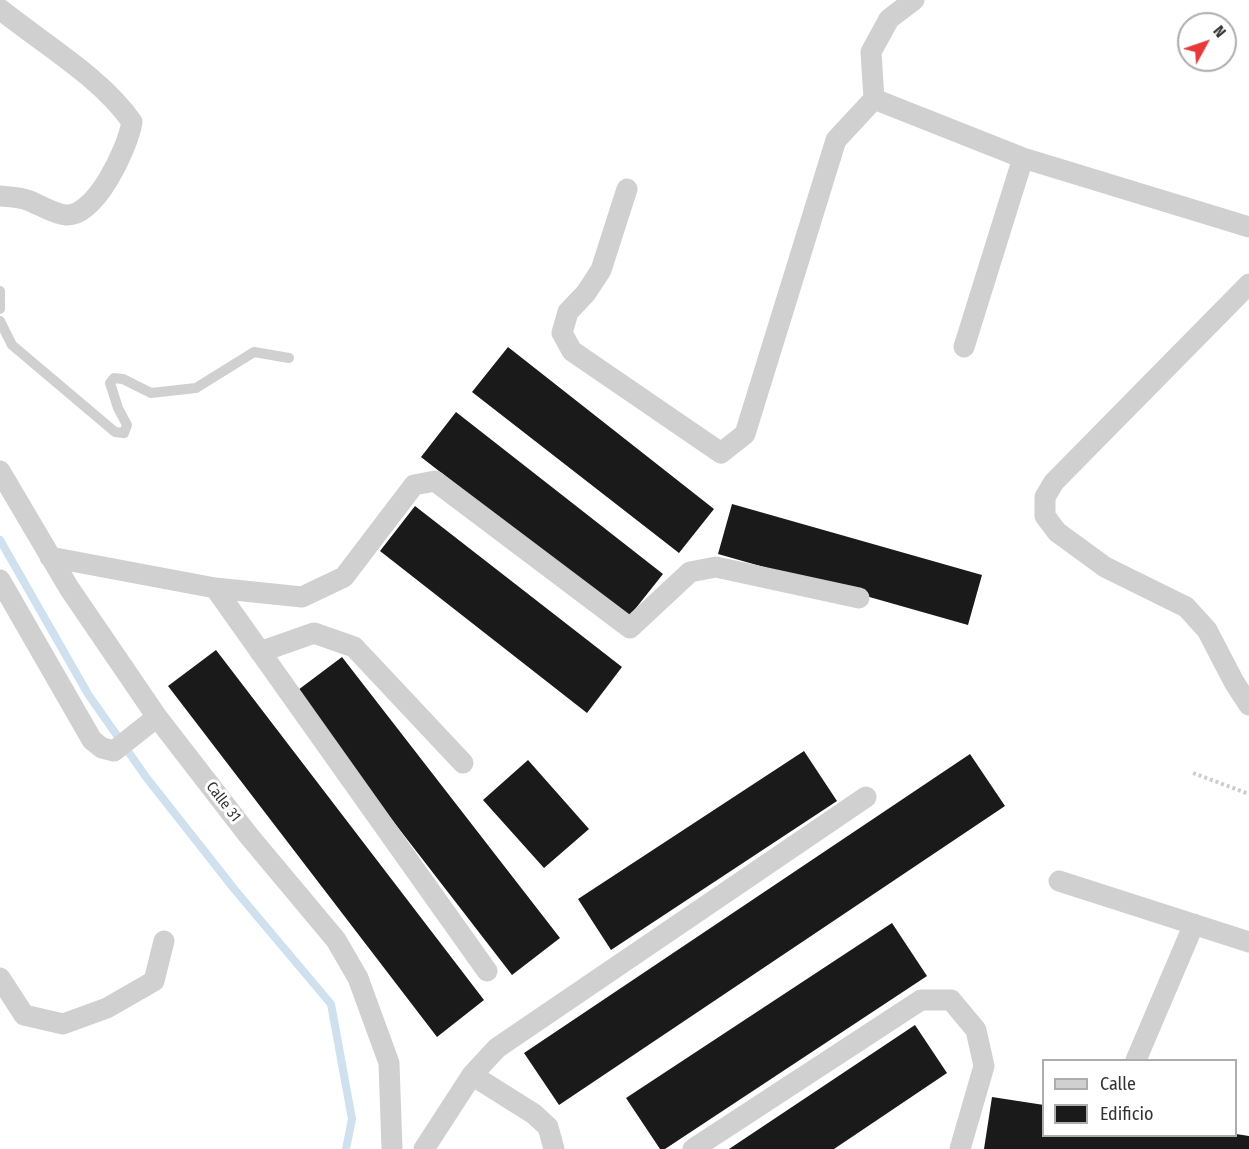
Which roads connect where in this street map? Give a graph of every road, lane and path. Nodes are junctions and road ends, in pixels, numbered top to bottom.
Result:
1 (914, 0) edge
2 (0, 9) edge
3 (874, 99) junction
4 (1023, 158) junction
5 (627, 189) dead end
6 (0, 196) edge
7 (1249, 227) edge
8 (1249, 284) edge
9 (0, 291) edge
10 (0, 309) edge
11 (0, 321) edge
12 (964, 347) dead end
13 (289, 357) dead end
14 (0, 471) edge
15 (50, 557) junction
16 (0, 580) edge
17 (215, 588) junction
18 (859, 598) dead end
19 (260, 652) junction
20 (1249, 705) edge
21 (157, 717) junction
22 (463, 763) dead end
23 (1193, 773) dead end
24 (1249, 794) edge
25 (866, 797) dead end
26 (1059, 881) dead end
27 (1194, 924) junction
28 (164, 941) dead end
29 (1249, 942) edge
30 (488, 971) dead end
31 (0, 978) edge
32 (1136, 1059) edge
33 (472, 1075) junction
34 (392, 1149) edge
35 (424, 1149) edge
36 (554, 1149) edge
37 (693, 1149) edge
38 (960, 1149) edge

1 - 3 street
2 - 6 street
3 - 4 street
3 - 5 street
4 - 7 street
4 - 12 street
8 - 20 street
9 - 10 lane
11 - 13 lane
14 - 15 street, Calle 31
15 - 17 street
15 - 21 street, Calle 31
16 - 21 street
17 - 18 street
17 - 19 street
19 - 22 street
19 - 30 street
21 - 34 street, Calle 31
23 - 24 path
25 - 33 street
26 - 27 street
27 - 29 street
27 - 32 street
28 - 31 street
33 - 35 street
33 - 36 street
37 - 38 street

